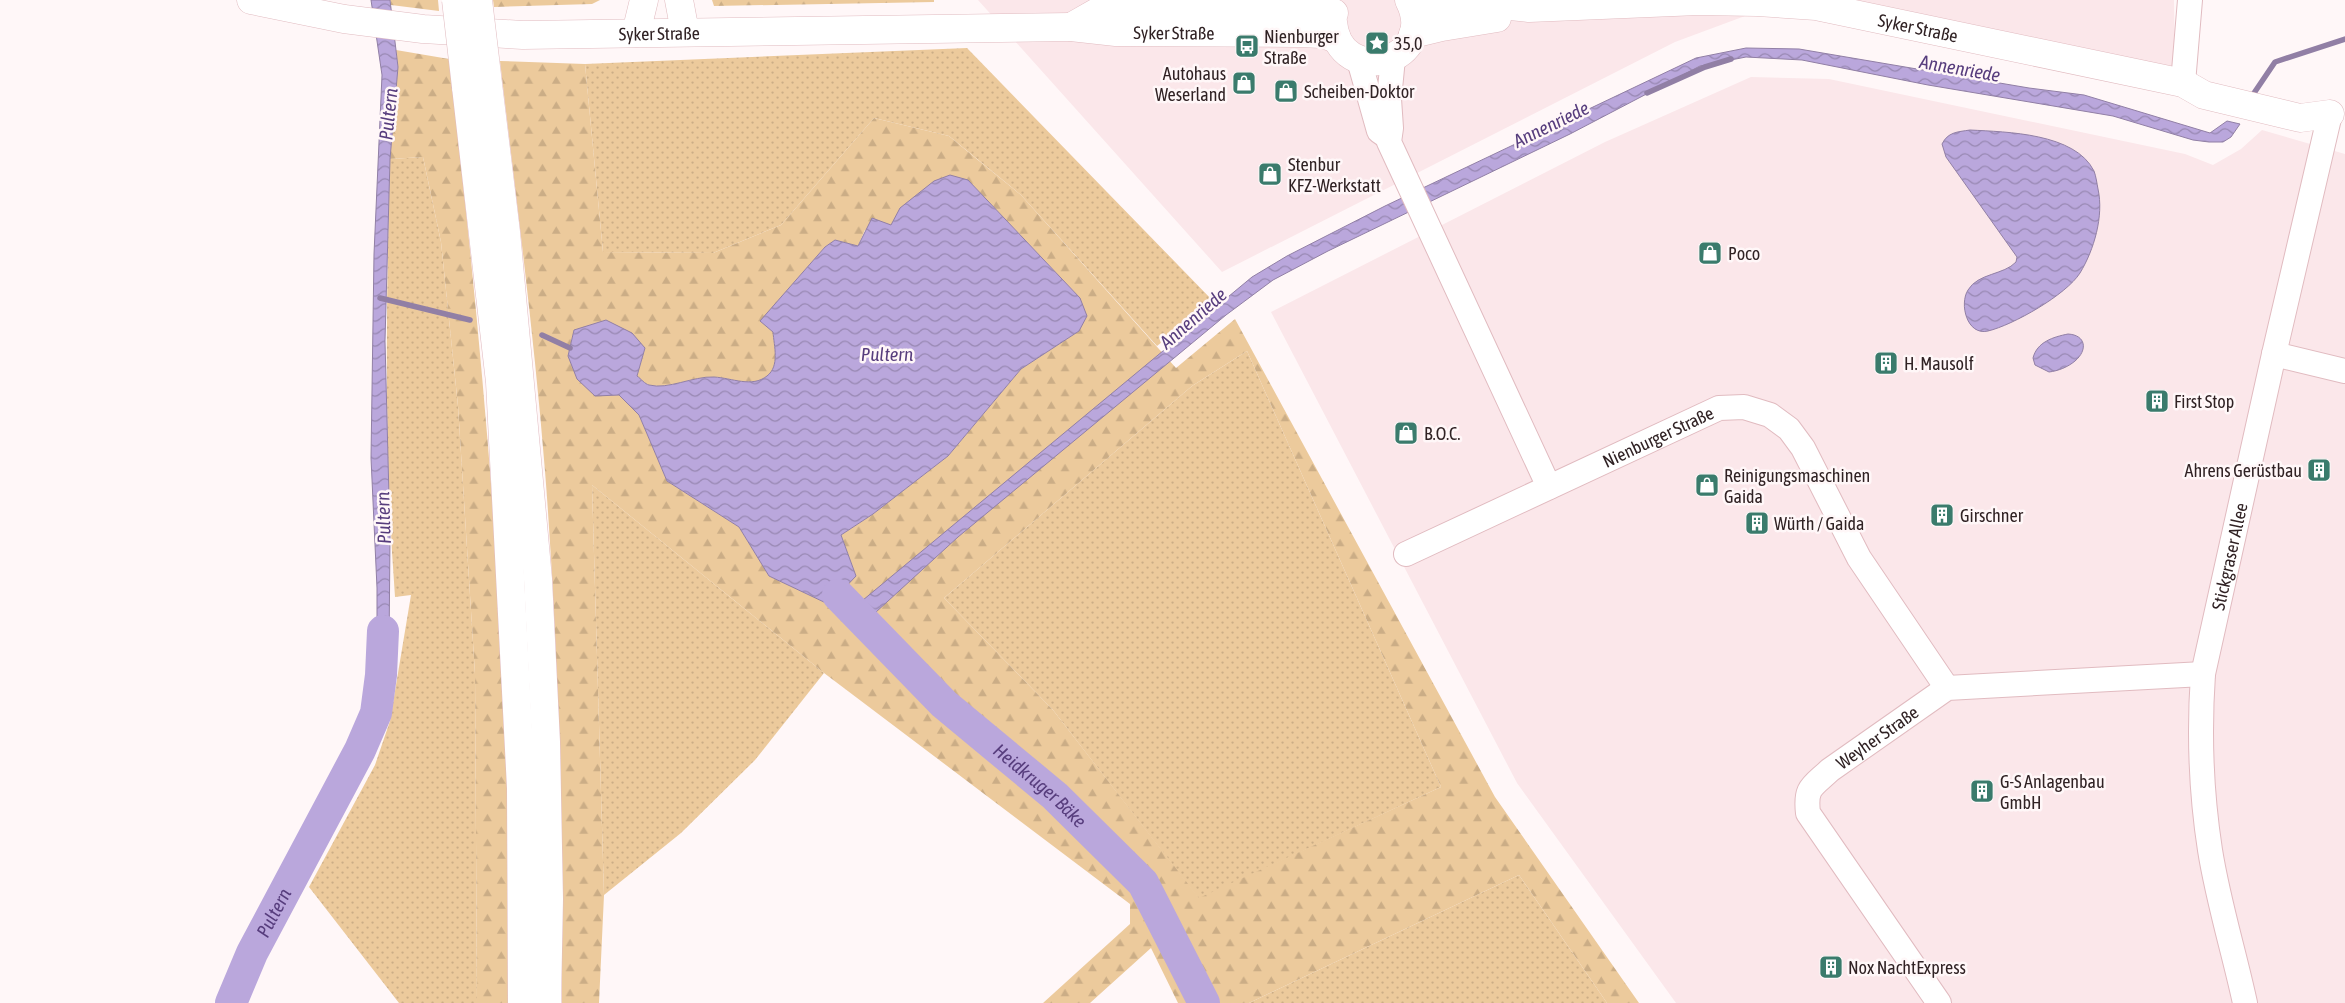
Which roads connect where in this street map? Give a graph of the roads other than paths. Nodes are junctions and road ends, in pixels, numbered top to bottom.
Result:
1 (251, 0) edge
2 (456, 0) edge
3 (478, 0) edge
4 (644, 0) edge
5 (679, 0) edge
6 (1409, 0) edge
7 (2190, 0) edge
8 (1529, 8) junction
9 (1337, 17) edge
10 (686, 32) junction
11 (636, 33) junction
12 (1414, 34) junction
13 (1393, 58) junction
14 (1359, 60) junction
15 (2183, 83) junction
16 (478, 89) junction
17 (2338, 116) edge
18 (1389, 138) junction
19 (2274, 354) junction
20 (2345, 371) edge
21 (1550, 487) junction
22 (1406, 554) dead end
23 (2203, 674) junction
24 (1947, 688) junction
25 (522, 1003) edge
26 (547, 1003) edge
27 (1938, 1003) edge
28 (2245, 1003) edge

1 - 11 main road, Syker Straße
2 - 16 main road, bridge
3 - 16 main road, bridge
4 - 11 main road
5 - 10 main road
6 - 8 main road, Syker Straße
6 - 12 main road
7 - 15 street
8 - 12 main road, Syker Straße
8 - 15 main road, Syker Straße
9 - 10 main road, Syker Straße
9 - 14 main road
10 - 11 main road, Syker Straße
12 - 13 main road
13 - 14 main road
13 - 18 street
14 - 18 street
15 - 17 main road, Syker Straße
16 - 25 main road
16 - 26 main road
17 - 19 street, Stickgraser Allee
18 - 21 street
19 - 20 street
19 - 23 street, Stickgraser Allee
21 - 22 street, Nienburger Straße
21 - 24 street, Nienburger Straße
23 - 24 street
23 - 28 street, Stickgraser Allee
24 - 27 street, Weyher Straße

